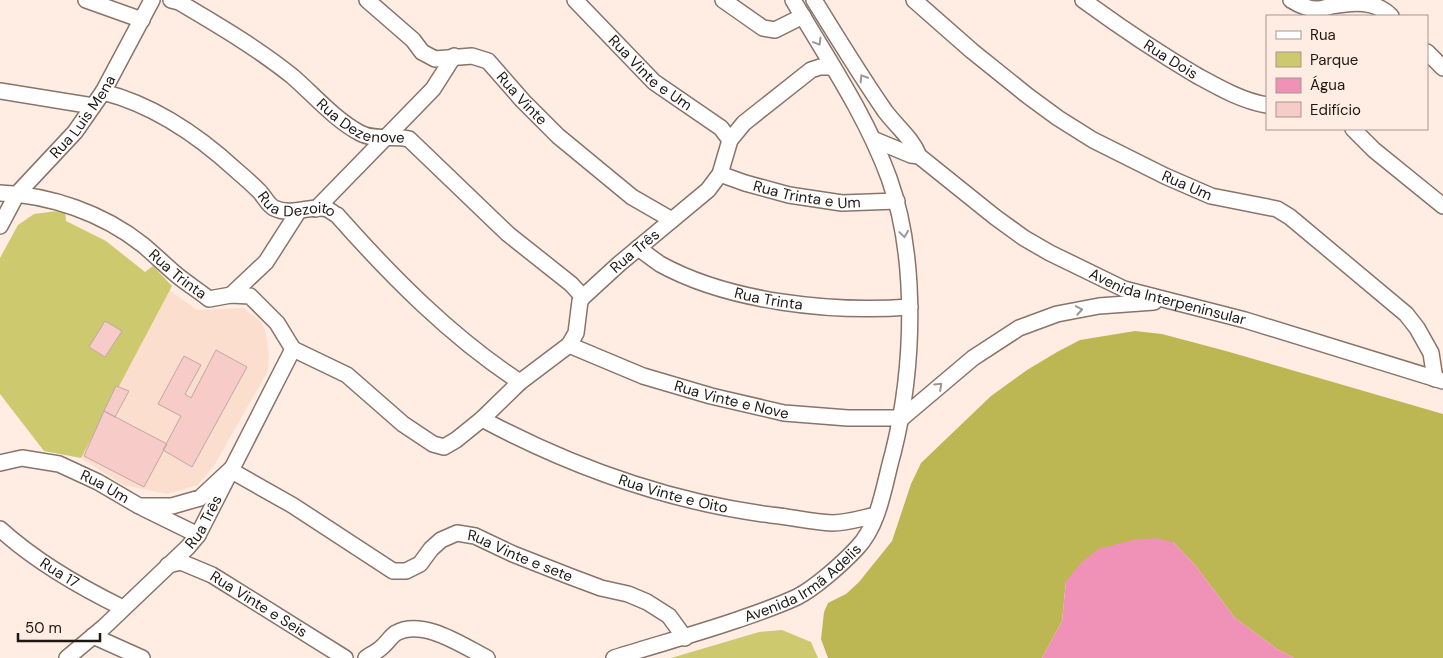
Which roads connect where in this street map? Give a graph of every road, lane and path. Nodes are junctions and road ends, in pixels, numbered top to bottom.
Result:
1 (86, 0) edge
2 (152, 0) edge
3 (171, 0) edge
4 (367, 0) edge
5 (575, 0) edge
6 (723, 0) edge
7 (794, 0) edge
8 (814, 0) edge
9 (914, 0) edge
10 (1083, 0) edge
11 (1291, 0) edge
12 (1390, 15) edge
13 (803, 16) junction
14 (142, 20) junction
15 (1428, 53) edge
16 (454, 56) junction
17 (833, 67) junction
18 (1443, 68) edge
19 (0, 91) edge
20 (103, 92) junction
21 (1266, 105) edge
22 (93, 106) junction
23 (892, 120) junction
24 (1354, 130) edge
25 (386, 137) junction
26 (872, 138) junction
27 (730, 140) junction
28 (919, 156) junction
29 (720, 174) junction
30 (0, 193) edge
31 (17, 194) junction
32 (897, 201) junction
33 (1443, 206) edge
34 (316, 209) junction
35 (298, 212) junction
36 (672, 220) junction
37 (0, 226) edge
38 (638, 248) junction
39 (231, 295) junction
40 (583, 297) junction
41 (1166, 301) junction
42 (910, 307) junction
43 (569, 345) junction
44 (293, 349) junction
45 (1439, 380) edge
46 (520, 382) junction
47 (902, 418) junction
48 (482, 419) junction
49 (0, 463) edge
50 (230, 470) junction
51 (139, 506) junction
52 (876, 515) junction
53 (0, 529) edge
54 (198, 534) junction
55 (168, 565) junction
56 (123, 608) junction
57 (93, 636) junction
58 (685, 638) junction
59 (67, 658) edge
60 (142, 658) edge
61 (345, 658) edge
62 (366, 658) edge
63 (487, 658) edge
64 (614, 658) edge

1 - 14 street
2 - 14 street, Rua Luis Mena
3 - 25 street, Rua Dezenove
4 - 16 street, Rua Vinte
5 - 27 street, Rua Vinte e Um
6 - 13 street
7 - 13 street
23 -> 8 street, Avenida Interpeninsular
9 - 45 street, Rua Um
10 - 21 street, Rua Dois
11 - 12 street
13 -> 17 street
14 - 20 street, Rua Luis Mena
15 - 18 street
16 - 25 street
16 - 36 street, Rua Vinte
17 - 26 street
17 - 27 street, Rua Três
19 - 22 street
20 - 22 street, Rua Luis Mena
20 - 35 street, Rua Dezoito
22 - 31 street, Rua Luis Mena
23 - 26 street
23 - 28 street, Avenida Interpeninsular
24 - 33 street
25 - 34 street
25 - 40 street, Rua Dezenove
26 - 28 street, Avenida Interpeninsular
26 - 32 street, Avenida Irmã Adelis
27 - 29 street, Rua Três
28 - 41 street, Avenida Interpeninsular
29 - 32 street, Rua Trinta e Um
29 - 36 street, Rua Três
30 - 31 street, Rua Trinta
31 - 37 street, Rua Luis Mena
31 - 39 street, Rua Trinta
32 -> 42 street, Avenida Irmã Adelis
34 - 35 street, Rua Dezoito
34 - 46 street, Rua Dezoito
35 - 39 street
36 - 38 street, Rua Três
38 - 40 street, Rua Três
38 - 42 street, Rua Trinta
39 - 44 street, Rua Trinta
40 - 43 street
41 - 45 street, Avenida Interpeninsular
47 -> 41 street
42 - 47 street, Avenida Irmã Adelis
43 - 46 street
43 - 47 street, Rua Vinte e Nove
44 - 48 street
44 - 50 street, Rua Três
46 - 48 street
47 - 52 street, Avenida Irmã Adelis
48 - 52 street, Rua Vinte e Oito
49 - 51 street, Rua Um
50 - 51 street, Rua Um
50 - 54 street, Rua Três
50 - 58 street, Rua Vinte e sete
51 - 54 street
52 - 58 street, Avenida Irmã Adelis
53 - 56 street, Rua 17
54 - 55 street, Rua Três
55 - 56 street, Rua Três
55 - 61 street, Rua Vinte e Seis
56 - 57 street, Rua Três
57 - 59 street, Rua Três
57 - 60 street
58 - 64 street, Avenida Irmã Adelis
62 - 63 street

